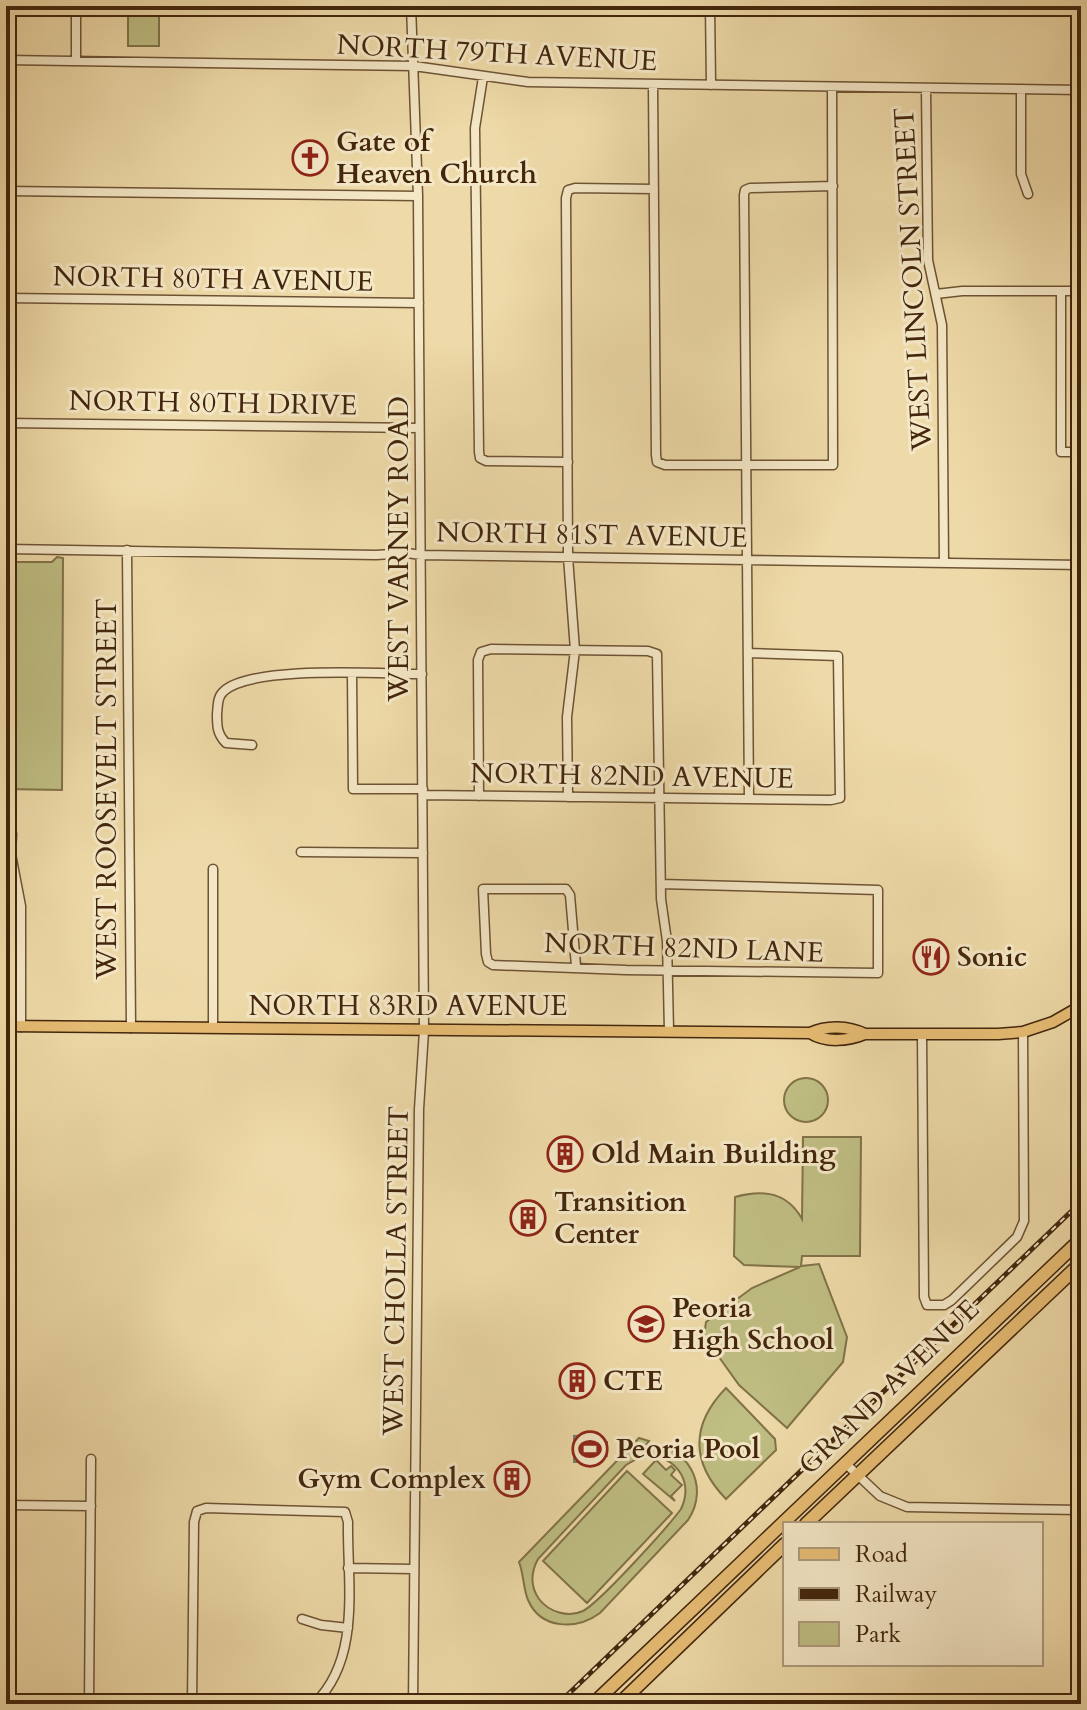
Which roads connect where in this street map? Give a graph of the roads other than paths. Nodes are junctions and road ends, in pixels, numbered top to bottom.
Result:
1 (76, 6) edge
2 (411, 6) edge
3 (710, 6) edge
4 (6, 60) edge
5 (76, 61) junction
6 (414, 66) junction
7 (483, 77) junction
8 (653, 85) junction
9 (711, 85) junction
10 (832, 87) junction
11 (926, 88) junction
12 (1021, 89) junction
13 (1081, 90) edge
14 (833, 186) junction
15 (654, 189) junction
16 (6, 191) edge
17 (1028, 194) dead end
18 (418, 196) junction
19 (1061, 291) junction
20 (1081, 291) edge
21 (936, 294) junction
22 (6, 298) edge
23 (419, 303) junction
24 (6, 423) edge
25 (419, 428) junction
26 (1081, 452) edge
27 (568, 462) junction
28 (746, 465) junction
29 (6, 549) edge
30 (127, 550) junction
31 (421, 555) junction
32 (568, 557) junction
33 (747, 560) junction
34 (944, 563) junction
35 (1081, 565) edge
36 (575, 650) junction
37 (748, 653) junction
38 (352, 673) junction
39 (422, 674) junction
40 (252, 745) dead end
41 (423, 792) junction
42 (479, 796) junction
43 (568, 797) junction
44 (659, 798) junction
45 (749, 799) junction
46 (12, 834) dead end
47 (301, 852) dead end
48 (423, 853) junction
49 (213, 869) dead end
50 (661, 884) junction
51 (6, 906) edge
52 (21, 906) junction
53 (576, 966) junction
54 (668, 970) junction
55 (1081, 1006) edge
56 (6, 1026) edge
57 (21, 1027) junction
58 (131, 1028) junction
59 (213, 1028) junction
60 (424, 1031) junction
61 (669, 1031) junction
62 (1023, 1032) junction
63 (922, 1034) junction
64 (1081, 1239) edge
65 (1081, 1263) edge
66 (1034, 1282) junction
67 (1047, 1295) junction
68 (91, 1459) dead end
69 (845, 1463) junction
70 (857, 1475) junction
71 (6, 1505) edge
72 (91, 1506) junction
73 (1081, 1510) edge
74 (783, 1522) edge
75 (783, 1522) edge
76 (808, 1522) edge
77 (783, 1546) edge
78 (348, 1568) junction
79 (413, 1569) junction
80 (723, 1580) junction
81 (734, 1594) junction
82 (302, 1619) dead end
83 (348, 1628) junction
84 (89, 1704) edge
85 (192, 1704) edge
86 (314, 1704) edge
87 (413, 1704) edge
88 (593, 1704) edge
89 (619, 1704) edge

1 - 5 street
2 - 6 street
3 - 9 street
4 - 5 street, NORTH 79TH AVENUE
5 - 6 street, NORTH 79TH AVENUE
6 - 7 street, NORTH 79TH AVENUE
6 - 18 street, WEST VARNEY ROAD
7 - 8 street, NORTH 79TH AVENUE
7 - 27 street
8 - 9 street, NORTH 79TH AVENUE
8 - 15 street
9 - 10 street, NORTH 79TH AVENUE
10 - 11 street, NORTH 79TH AVENUE
10 - 14 street
11 - 12 street, NORTH 79TH AVENUE
11 - 21 street, WEST LINCOLN STREET
12 - 13 street, NORTH 79TH AVENUE
12 - 17 street
14 - 28 street
14 - 28 street
15 - 27 street
15 - 28 street
16 - 18 street
18 - 23 street, WEST VARNEY ROAD
19 - 20 street
19 - 21 street
19 - 26 street
21 - 34 street, WEST LINCOLN STREET
22 - 23 street, NORTH 80TH AVENUE
23 - 25 street, WEST VARNEY ROAD
24 - 25 street, NORTH 80TH DRIVE
25 - 31 street, WEST VARNEY ROAD
27 - 32 street
28 - 33 street
29 - 30 street, NORTH 81ST AVENUE
30 - 31 street, NORTH 81ST AVENUE
30 - 58 street, WEST ROOSEVELT STREET
31 - 32 street, NORTH 81ST AVENUE
31 - 39 street, WEST VARNEY ROAD
32 - 33 street, NORTH 81ST AVENUE
32 - 36 street
33 - 34 street, NORTH 81ST AVENUE
33 - 37 street
34 - 35 street, NORTH 81ST AVENUE
36 - 42 street
36 - 43 street
36 - 44 street
37 - 45 street
37 - 45 street, NORTH 82ND AVENUE
38 - 39 street
38 - 40 street
38 - 41 street, NORTH 82ND AVENUE
39 - 41 street, WEST VARNEY ROAD
41 - 42 street, NORTH 82ND AVENUE
41 - 48 street, WEST VARNEY ROAD
42 - 43 street, NORTH 82ND AVENUE
43 - 44 street, NORTH 82ND AVENUE
44 - 45 street, NORTH 82ND AVENUE
44 - 50 street
46 - 52 street
47 - 48 street
48 - 60 street, WEST VARNEY ROAD
49 - 59 street
50 - 54 street
50 - 54 street, NORTH 82ND LANE
51 - 52 street
52 - 57 street
53 - 53 street, NORTH 82ND LANE
53 - 54 street, NORTH 82ND LANE
54 - 61 street
55 - 62 main road, NORTH 83RD AVENUE
56 - 57 main road, NORTH 83RD AVENUE
57 - 58 main road, NORTH 83RD AVENUE
58 - 59 main road, NORTH 83RD AVENUE
59 - 60 main road, NORTH 83RD AVENUE
60 - 61 main road, NORTH 83RD AVENUE
60 - 79 street, WEST CHOLLA STREET
61 - 63 main road, NORTH 83RD AVENUE
62 - 63 main road, NORTH 83RD AVENUE
62 - 63 street
64 - 66 highway, GRAND AVENUE
65 - 67 highway, GRAND AVENUE
66 - 67 highway
66 - 69 highway, GRAND AVENUE
67 - 70 highway, GRAND AVENUE
68 - 72 street
69 - 70 street
69 - 74 highway, GRAND AVENUE
70 - 73 street
70 - 76 highway, GRAND AVENUE
71 - 72 street
72 - 84 street
75 - 80 highway, GRAND AVENUE
77 - 81 highway
78 - 79 street
78 - 83 street
78 - 85 street
79 - 87 street, WEST CHOLLA STREET
80 - 81 highway
80 - 88 highway, GRAND AVENUE
81 - 89 highway
82 - 83 street
83 - 86 street

